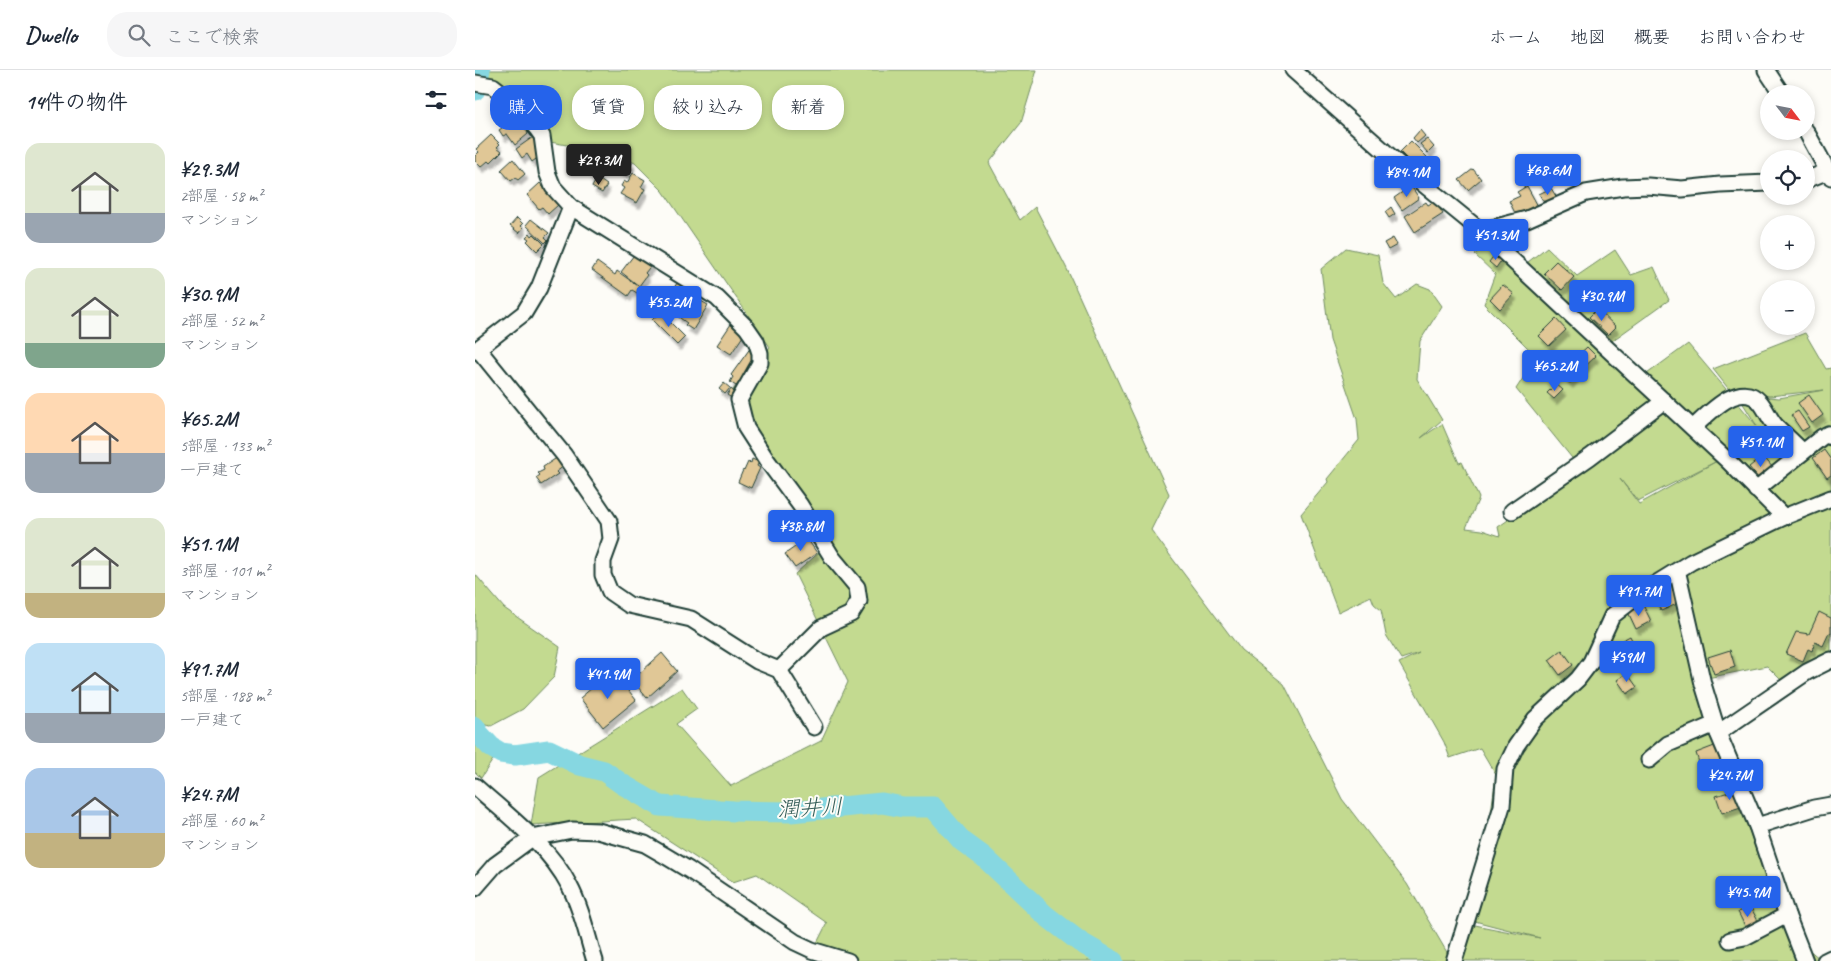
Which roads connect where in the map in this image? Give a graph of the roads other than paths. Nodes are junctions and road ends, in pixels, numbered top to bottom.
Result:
1 (1293, 70) edge
2 (1766, 70) edge
3 (481, 84) edge
4 (1776, 85) edge
5 (1811, 140) edge
6 (1830, 174) edge
7 (1815, 178) edge
8 (1760, 183) edge
9 (571, 206) junction
10 (1481, 231) junction
11 (477, 350) edge
12 (1664, 401) junction
13 (1693, 428) junction
14 (1831, 436) edge
15 (1803, 452) junction
16 (1756, 490) junction
17 (1831, 498) edge
18 (1512, 510) dead end
19 (1783, 517) junction
20 (1678, 574) dead end
21 (1831, 660) edge
22 (779, 670) junction
23 (814, 727) dead end
24 (1717, 729) junction
25 (1649, 760) dead end
26 (475, 786) edge
27 (1831, 805) edge
28 (1757, 826) junction
29 (532, 838) junction
30 (475, 888) edge
31 (1787, 915) junction
32 (1730, 940) dead end
33 (1831, 958) edge
34 (844, 960) edge
35 (595, 961) edge
36 (1454, 961) edge
37 (1805, 961) edge
38 (1825, 961) edge

1 - 10 street
2 - 4 street
3 - 9 street
5 - 6 street
6 - 7 street
8 - 10 street
9 - 11 street
9 - 22 street
10 - 12 street
11 - 22 street
12 - 13 street
12 - 18 street
13 - 15 street
13 - 16 street
14 - 15 street
15 - 16 street
16 - 19 street
17 - 19 street
19 - 36 street
20 - 24 street
21 - 24 street
22 - 23 street
24 - 25 street
24 - 28 street
26 - 29 street
27 - 28 street
28 - 31 street
29 - 30 street
29 - 34 street
29 - 35 street
31 - 32 street
31 - 37 street
33 - 38 street

